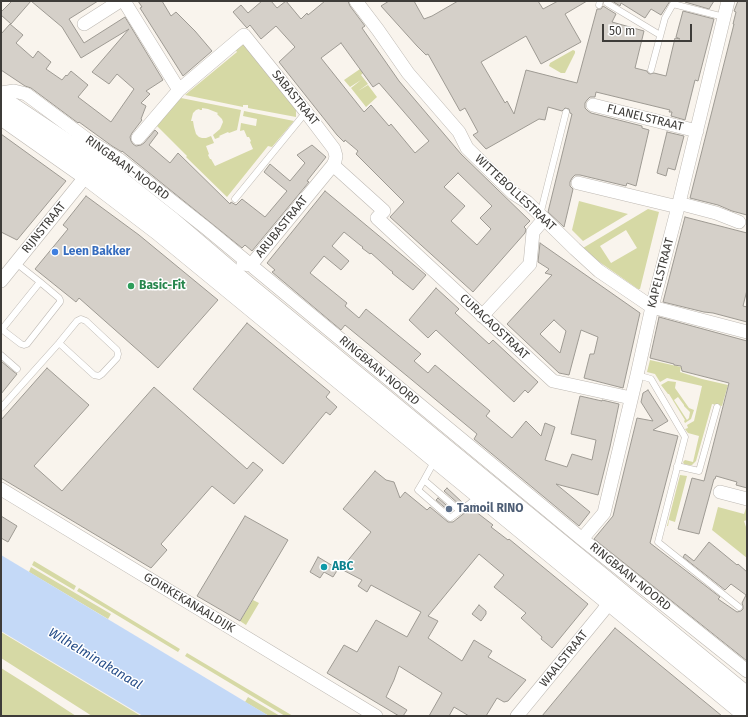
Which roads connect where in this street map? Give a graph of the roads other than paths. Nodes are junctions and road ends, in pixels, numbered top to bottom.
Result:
1 (120, 1) edge
2 (124, 1) edge
3 (356, 1) edge
4 (728, 1) edge
5 (607, 3) dead end
6 (724, 17) junction
7 (84, 24) dead end
8 (660, 35) junction
9 (651, 70) dead end
10 (179, 90) junction
11 (1, 93) edge
12 (1, 99) edge
13 (593, 106) dead end
14 (306, 112) junction
15 (566, 112) dead end
16 (1, 116) edge
17 (696, 131) junction
18 (138, 138) dead end
19 (333, 164) junction
20 (82, 180) junction
21 (578, 183) dead end
22 (235, 199) dead end
23 (678, 205) junction
24 (542, 217) junction
25 (172, 221) junction
26 (739, 222) dead end
27 (16, 263) junction
28 (221, 263) junction
29 (251, 265) junction
30 (1, 281) edge
31 (40, 282) junction
32 (652, 307) junction
33 (482, 316) junction
34 (747, 332) edge
35 (58, 343) junction
36 (1, 356) edge
37 (17, 369) dead end
38 (637, 375) junction
39 (631, 398) junction
40 (717, 406) dead end
41 (1, 408) edge
42 (436, 459) junction
43 (677, 466) junction
44 (424, 480) junction
45 (1, 489) edge
46 (720, 492) dead end
47 (480, 496) junction
48 (747, 499) edge
49 (460, 511) junction
50 (582, 539) junction
51 (609, 602) junction
52 (739, 607) dead end
53 (747, 671) edge
54 (747, 696) edge
55 (747, 715) edge
56 (376, 716) edge
57 (517, 716) edge

1 - 7 street
2 - 10 street
3 - 24 street, WITTEBOLLESTRAAT
4 - 6 street, KAPELSTRAAT
5 - 8 lane
6 - 8 lane
6 - 17 street, KAPELSTRAAT
8 - 9 lane
10 - 14 street, SABASTRAAT
10 - 18 street
11 - 29 street, RINGBAAN-NOORD
12 - 25 main road, RINGBAAN-NOORD
13 - 17 street, FLANELSTRAAT
14 - 19 street, SABASTRAAT
14 - 22 lane
15 - 24 lane
16 - 20 main road
17 - 23 street, KAPELSTRAAT
19 - 29 street, ARUBASTRAAT
19 - 33 street, CURACAOSTRAAT
20 - 25 main road, RINGBAAN-NOORD
20 - 27 street, RIJNSTRAAT
20 - 42 main road
21 - 23 street
23 - 26 street
23 - 32 street, KAPELSTRAAT
24 - 32 street, WITTEBOLLESTRAAT
24 - 33 street
25 - 28 main road, RINGBAAN-NOORD
27 - 30 street, RIJNSTRAAT
27 - 31 lane
28 - 29 street, ARUBASTRAAT
28 - 54 main road, RINGBAAN-NOORD
29 - 50 street, RINGBAAN-NOORD
31 - 31 lane
32 - 34 street, WITTEBOLLESTRAAT
32 - 38 street, KAPELSTRAAT
33 - 39 street, CURACAOSTRAAT
35 - 35 lane
35 - 41 lane
36 - 37 lane
38 - 39 street, KAPELSTRAAT
38 - 43 lane
39 - 50 street, KAPELSTRAAT
40 - 43 lane
42 - 44 lane
42 - 47 main road
43 - 52 lane
44 - 49 lane
44 - 49 lane
45 - 56 street, GOIRKEKANAALDIJK
46 - 48 street
47 - 49 lane
47 - 51 main road
50 - 53 street, RINGBAAN-NOORD
51 - 55 main road
51 - 57 street, WAALSTRAAT

